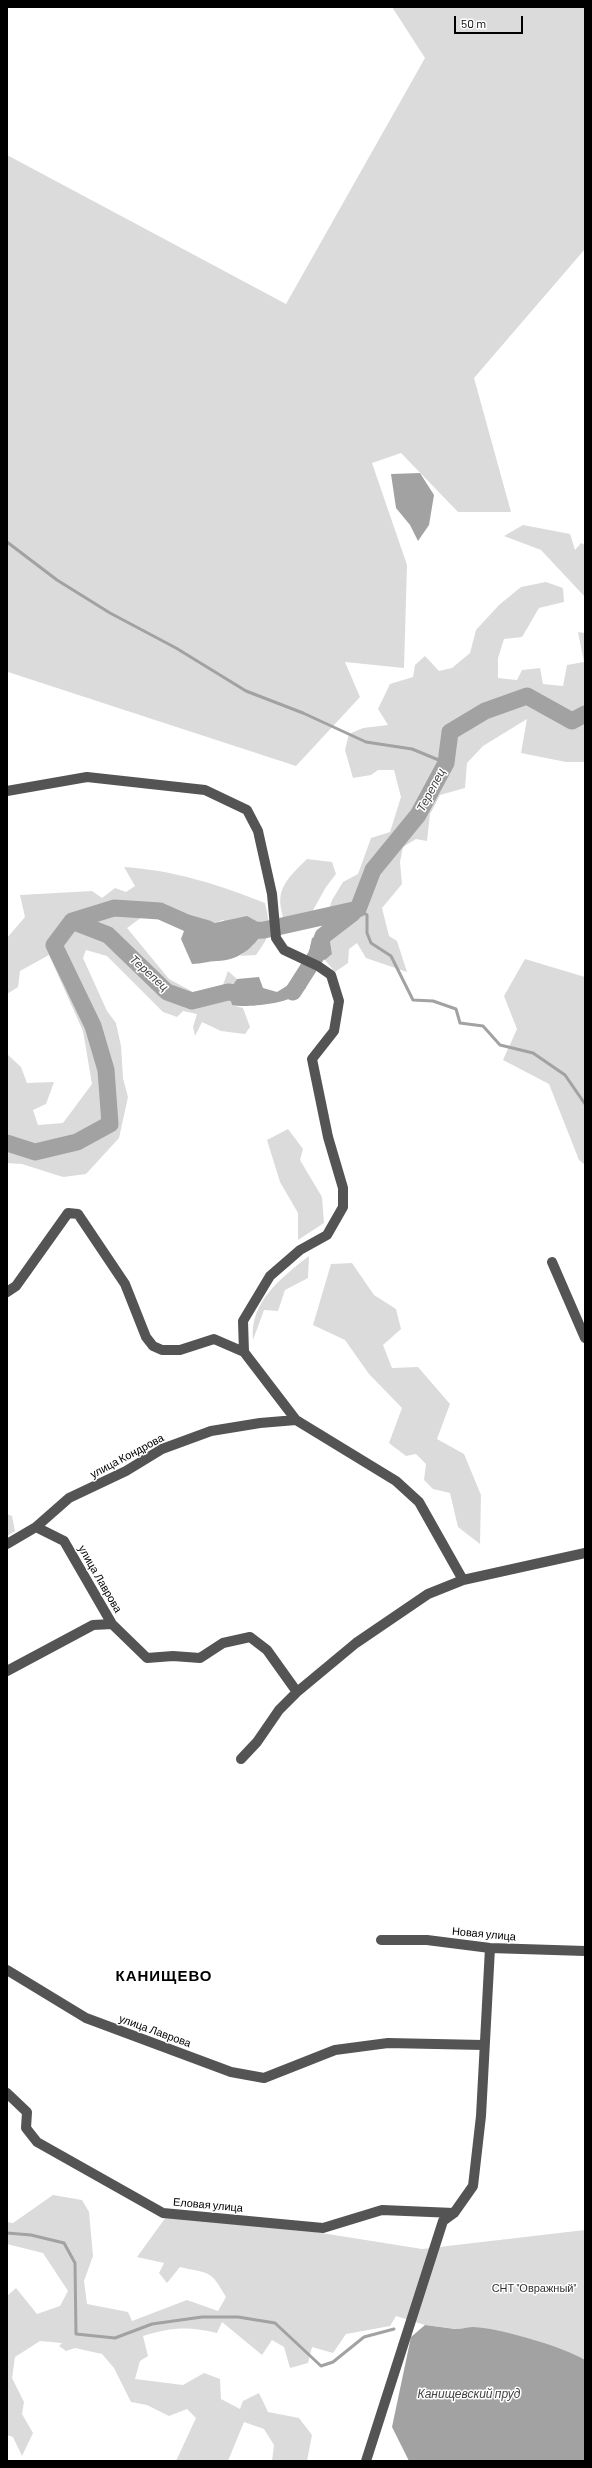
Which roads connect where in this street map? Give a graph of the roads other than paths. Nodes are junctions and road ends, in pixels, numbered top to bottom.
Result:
1 (7, 791) edge
2 (552, 1262) dead end
3 (7, 1292) edge
4 (585, 1338) edge
5 (244, 1352) junction
6 (296, 1420) junction
7 (36, 1527) junction
8 (7, 1544) edge
9 (585, 1553) edge
10 (463, 1580) junction
11 (112, 1624) junction
12 (7, 1671) edge
13 (297, 1692) junction
14 (242, 1759) dead end
15 (381, 1940) dead end
16 (490, 1948) junction
17 (585, 1951) edge
18 (7, 1970) edge
19 (483, 2045) junction
20 (7, 2093) edge
21 (454, 2213) junction
22 (366, 2461) edge

1 - 5 street
2 - 4 street
3 - 5 street
5 - 6 street
6 - 7 street, улица Кондрова
6 - 10 street
7 - 8 street, улица Кондрова
7 - 11 street, улица Лаврова
9 - 10 street
10 - 13 street
11 - 12 street
11 - 13 street, улица Лаврова
13 - 14 street
15 - 16 street, Новая улица
16 - 17 street, Новая улица
16 - 19 street
18 - 19 street, улица Лаврова
19 - 21 street
20 - 21 street, Еловая улица
21 - 22 street

